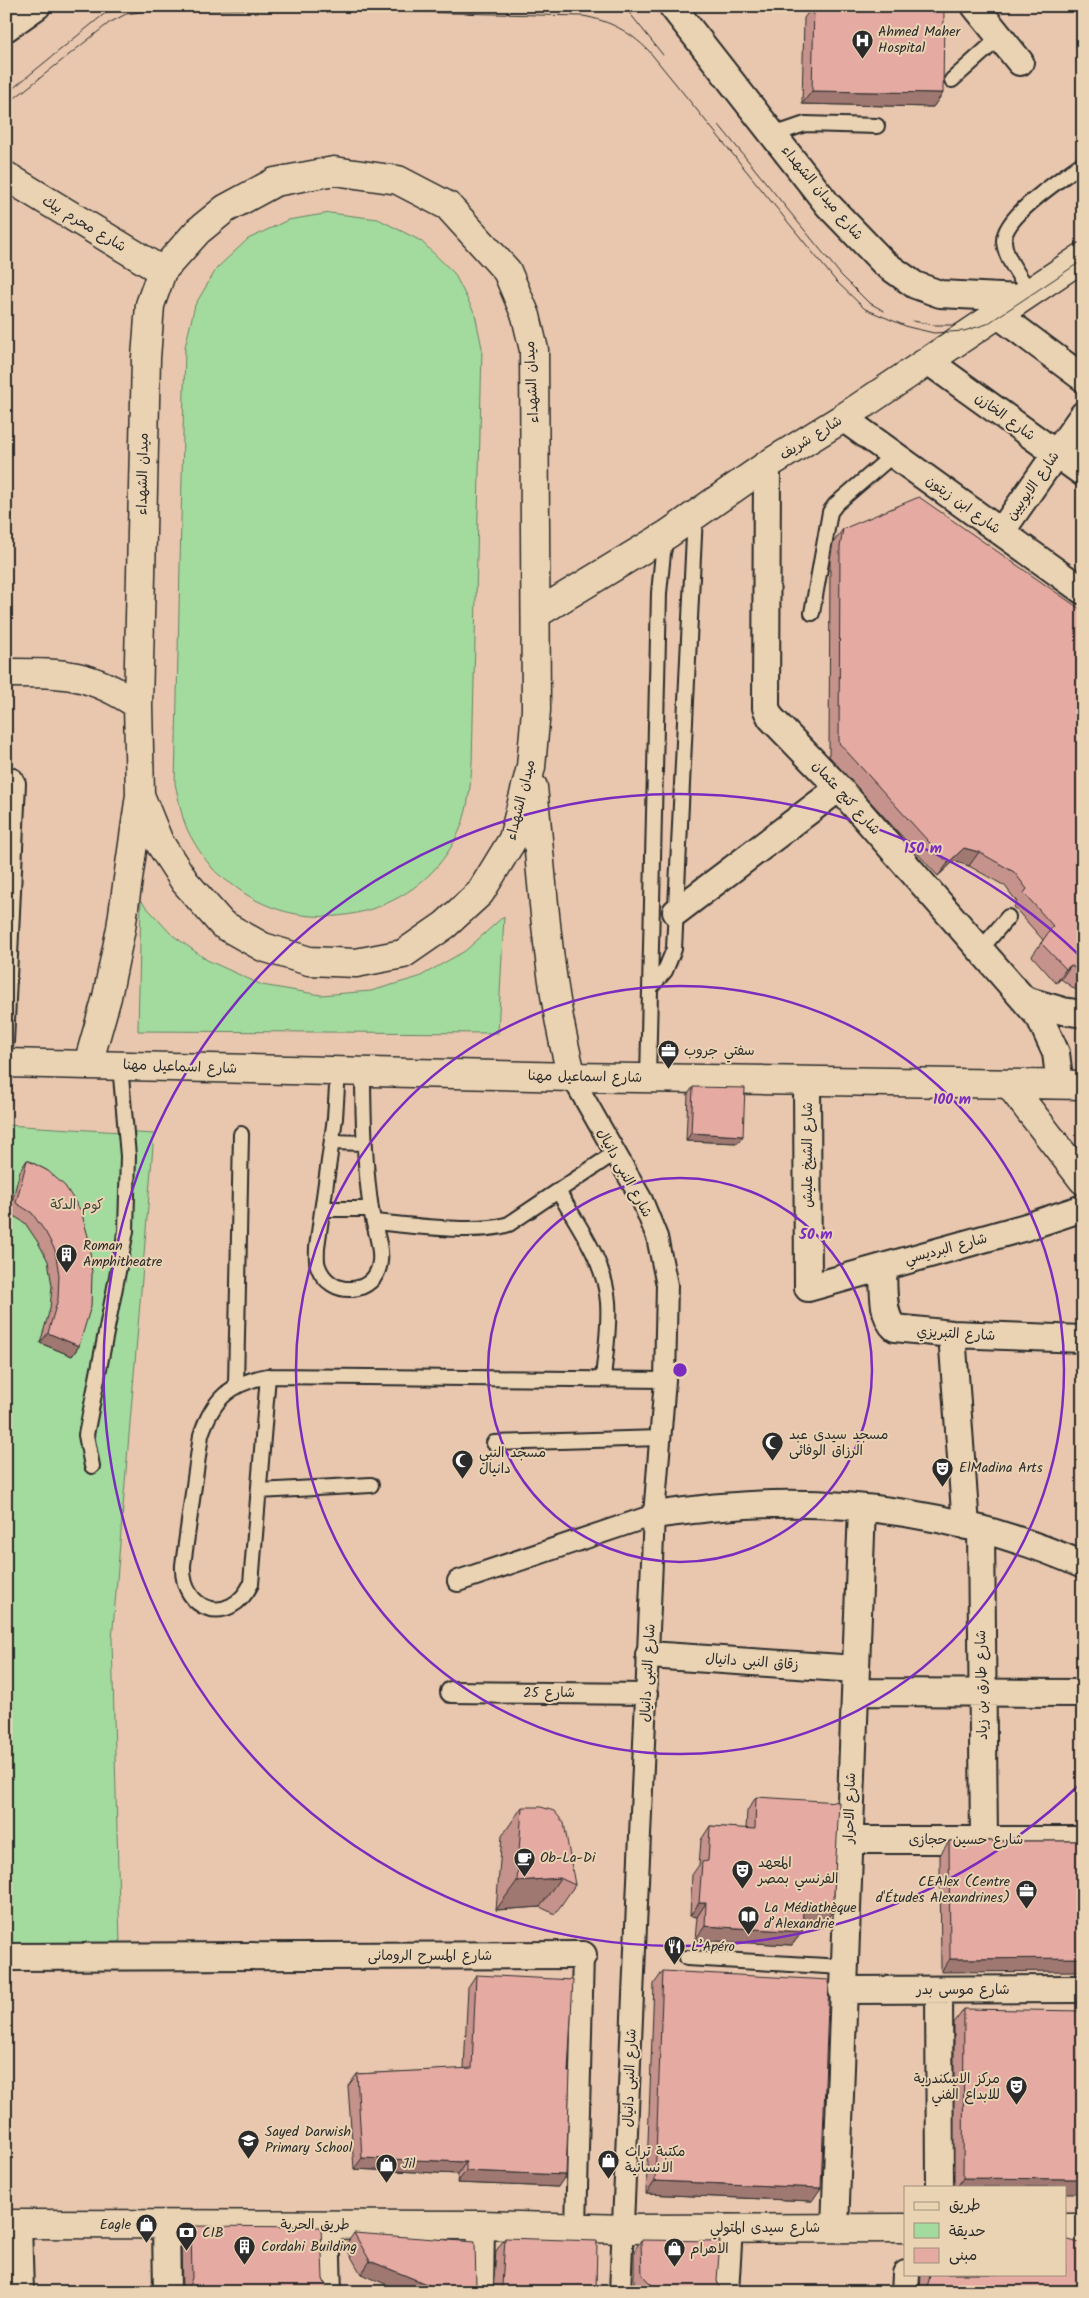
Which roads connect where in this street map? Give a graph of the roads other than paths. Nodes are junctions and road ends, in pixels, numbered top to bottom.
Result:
1 (672, 6) edge
2 (975, 6) edge
3 (31, 8) edge
4 (6, 28) edge
5 (1000, 37) junction
6 (1020, 62) dead end
7 (952, 80) dead end
8 (877, 126) dead end
9 (773, 135) junction
10 (1083, 163) edge
11 (6, 176) edge
12 (1083, 257) edge
13 (162, 271) junction
14 (1025, 296) junction
15 (997, 314) junction
16 (928, 361) junction
17 (1083, 378) edge
18 (1083, 415) edge
19 (843, 418) junction
20 (1056, 454) junction
21 (893, 455) junction
22 (766, 465) junction
23 (1083, 473) edge
24 (696, 514) junction
25 (1001, 532) junction
26 (668, 534) junction
27 (1083, 591) edge
28 (812, 613) dead end
29 (536, 614) junction
30 (6, 673) edge
31 (138, 706) junction
32 (531, 767) junction
33 (6, 772) edge
34 (839, 788) junction
35 (140, 795) junction
36 (676, 912) junction
37 (1008, 917) dead end
38 (981, 949) junction
39 (650, 988) junction
40 (1025, 1000) junction
41 (1083, 1014) edge
42 (6, 1042) edge
43 (6, 1063) edge
44 (88, 1064) junction
45 (120, 1065) junction
46 (351, 1071) junction
47 (572, 1078) junction
48 (648, 1079) junction
49 (808, 1082) junction
50 (1009, 1084) junction
51 (1071, 1085) edge
52 (241, 1134) dead end
53 (332, 1142) junction
54 (364, 1143) junction
55 (613, 1154) junction
56 (1083, 1180) edge
57 (558, 1191) junction
58 (1083, 1208) edge
59 (324, 1209) junction
60 (372, 1216) junction
61 (883, 1267) junction
62 (808, 1288) joint
63 (952, 1334) junction
64 (1083, 1339) edge
65 (268, 1376) junction
66 (604, 1379) junction
67 (665, 1380) junction
68 (236, 1386) junction
69 (660, 1438) junction
70 (494, 1443) dead end
71 (92, 1466) dead end
72 (371, 1485) dead end
73 (259, 1491) junction
74 (862, 1508) junction
75 (654, 1515) junction
76 (973, 1528) junction
77 (1083, 1565) edge
78 (458, 1581) dead end
79 (649, 1655) junction
80 (855, 1681) junction
81 (451, 1692) dead end
82 (982, 1693) junction
83 (647, 1694) junction
84 (1083, 1694) edge
85 (849, 1840) junction
86 (984, 1840) junction
87 (1083, 1840) edge
88 (583, 1955) joint
89 (6, 1957) edge
90 (687, 1958) dead end
91 (843, 1979) junction
92 (1083, 1989) edge
93 (939, 1990) junction
94 (940, 2186) edge
95 (12, 2224) edge
96 (166, 2224) junction
97 (326, 2225) junction
98 (481, 2225) junction
99 (576, 2227) junction
100 (624, 2228) junction
101 (729, 2228) junction
102 (835, 2228) junction
103 (904, 2228) edge
104 (1066, 2228) edge
105 (1083, 2228) edge
106 (906, 2276) edge
107 (20, 2292) edge
108 (167, 2292) edge
109 (328, 2292) edge
110 (480, 2292) edge
111 (620, 2292) edge
112 (725, 2292) edge
113 (905, 2292) edge

1 - 9 street, شارع ميدان الشهداء
2 - 5 street
3 - 4 street
5 - 6 street
5 - 7 lane
8 - 9 lane
9 - 14 street, شارع ميدان الشهداء
10 - 14 lane
11 - 13 main road, شارع محرم بيك
12 - 14 main road, شارع شريف
13 - 29 main road, ميدان الشهداء
13 - 31 main road, ميدان الشهداء
14 - 15 main road, شارع شريف
15 - 16 main road, شارع شريف
15 - 17 street
16 - 19 main road, شارع شريف
16 - 20 street, شارع الخازن
18 - 20 street, شارع الايوبيين
19 - 21 street, شارع ابن زيتون
19 - 22 main road, شارع شريف
20 - 23 street, شارع الخازن
20 - 25 street, شارع الايوبيين
21 - 25 street, شارع ابن زيتون
21 - 28 lane
22 - 24 main road, شارع شريف
22 - 34 street, شارع كنج عثمان
24 - 26 main road, شارع شريف
24 - 36 lane
25 - 27 street, شارع ابن زيتون
26 - 29 main road, شارع شريف
26 - 39 lane
29 - 32 main road, ميدان الشهداء
30 - 31 main road
31 - 35 main road, ميدان الشهداء
32 - 35 main road, ميدان الشهداء
32 - 47 main road
33 - 42 lane
34 - 36 street
34 - 38 street, شارع كنج عثمان
35 - 44 main road
36 - 39 lane
37 - 38 lane
38 - 40 street, شارع كنج عثمان
39 - 48 lane
40 - 41 street
40 - 51 street, شارع كنج عثمان
43 - 44 main road, شارع اسماعيل مهنا
44 - 45 main road, شارع اسماعيل مهنا
45 - 46 main road, شارع اسماعيل مهنا
45 - 71 lane
46 - 47 main road, شارع اسماعيل مهنا
46 - 53 lane
46 - 54 lane
47 - 48 main road, شارع اسماعيل مهنا
47 - 55 street, شارع النبى دانيال
48 - 49 main road, شارع اسماعيل مهنا
49 - 50 main road, شارع اسماعيل مهنا
49 - 62 street, شارع الشيخ عليش
50 - 51 main road, شارع اسماعيل مهنا
50 - 56 main road
52 - 68 lane
53 - 54 lane
53 - 59 lane
54 - 60 lane
55 - 57 lane
55 - 67 street, شارع النبى دانيال
57 - 60 lane
57 - 66 lane
58 - 61 street, شارع البرديسي
59 - 60 lane
59 - 60 lane
61 - 62 street, شارع البرديسي
61 - 63 street, شارع التبريزي
63 - 64 street, شارع التبريزي
63 - 76 street, شارع طارق بن زياد
65 - 66 lane
65 - 68 lane
65 - 73 lane
66 - 67 lane
67 - 69 street, شارع النبى دانيال
68 - 73 lane
69 - 70 lane
69 - 75 street, شارع النبى دانيال
72 - 73 lane
74 - 75 street
74 - 76 street
74 - 80 street, شارع الاحرار
75 - 78 street
75 - 79 street, شارع النبى دانيال
76 - 77 street
76 - 82 street, شارع طارق بن زياد
79 - 80 street, زقاق النبى دانيال
79 - 83 street, شارع النبى دانيال
80 - 82 street, زقاق النبى دانيال
80 - 85 street, شارع الاحرار
81 - 83 street, شارع 25
82 - 84 street, زقاق النبى دانيال
82 - 86 street, شارع طارق بن زياد
83 - 100 street, شارع النبى دانيال
85 - 86 street, شارع حسين حجازى
85 - 91 street, شارع الاحرار
86 - 87 street, شارع حسين حجازى
88 - 89 street, شارع المسرح الرومانى
88 - 99 street, شارع المسرح الرومانى
90 - 91 lane
91 - 93 street, شارع موسى بدر
91 - 102 street, شارع الاحرار
92 - 93 street, شارع موسى بدر
93 - 94 street
95 - 96 main road, طريق الحرية
95 - 107 street
96 - 97 main road, طريق الحرية
96 - 108 street
97 - 98 main road, طريق الحرية
97 - 109 street
98 - 99 main road, طريق الحرية
98 - 110 street
99 - 100 main road, طريق الحرية
100 - 101 main road, شارع سيدى المتولي
100 - 111 street, شارع النبى دانيال
101 - 102 main road, شارع سيدى المتولي
101 - 112 street
102 - 103 main road, شارع سيدى المتولي
104 - 105 main road
106 - 113 street

